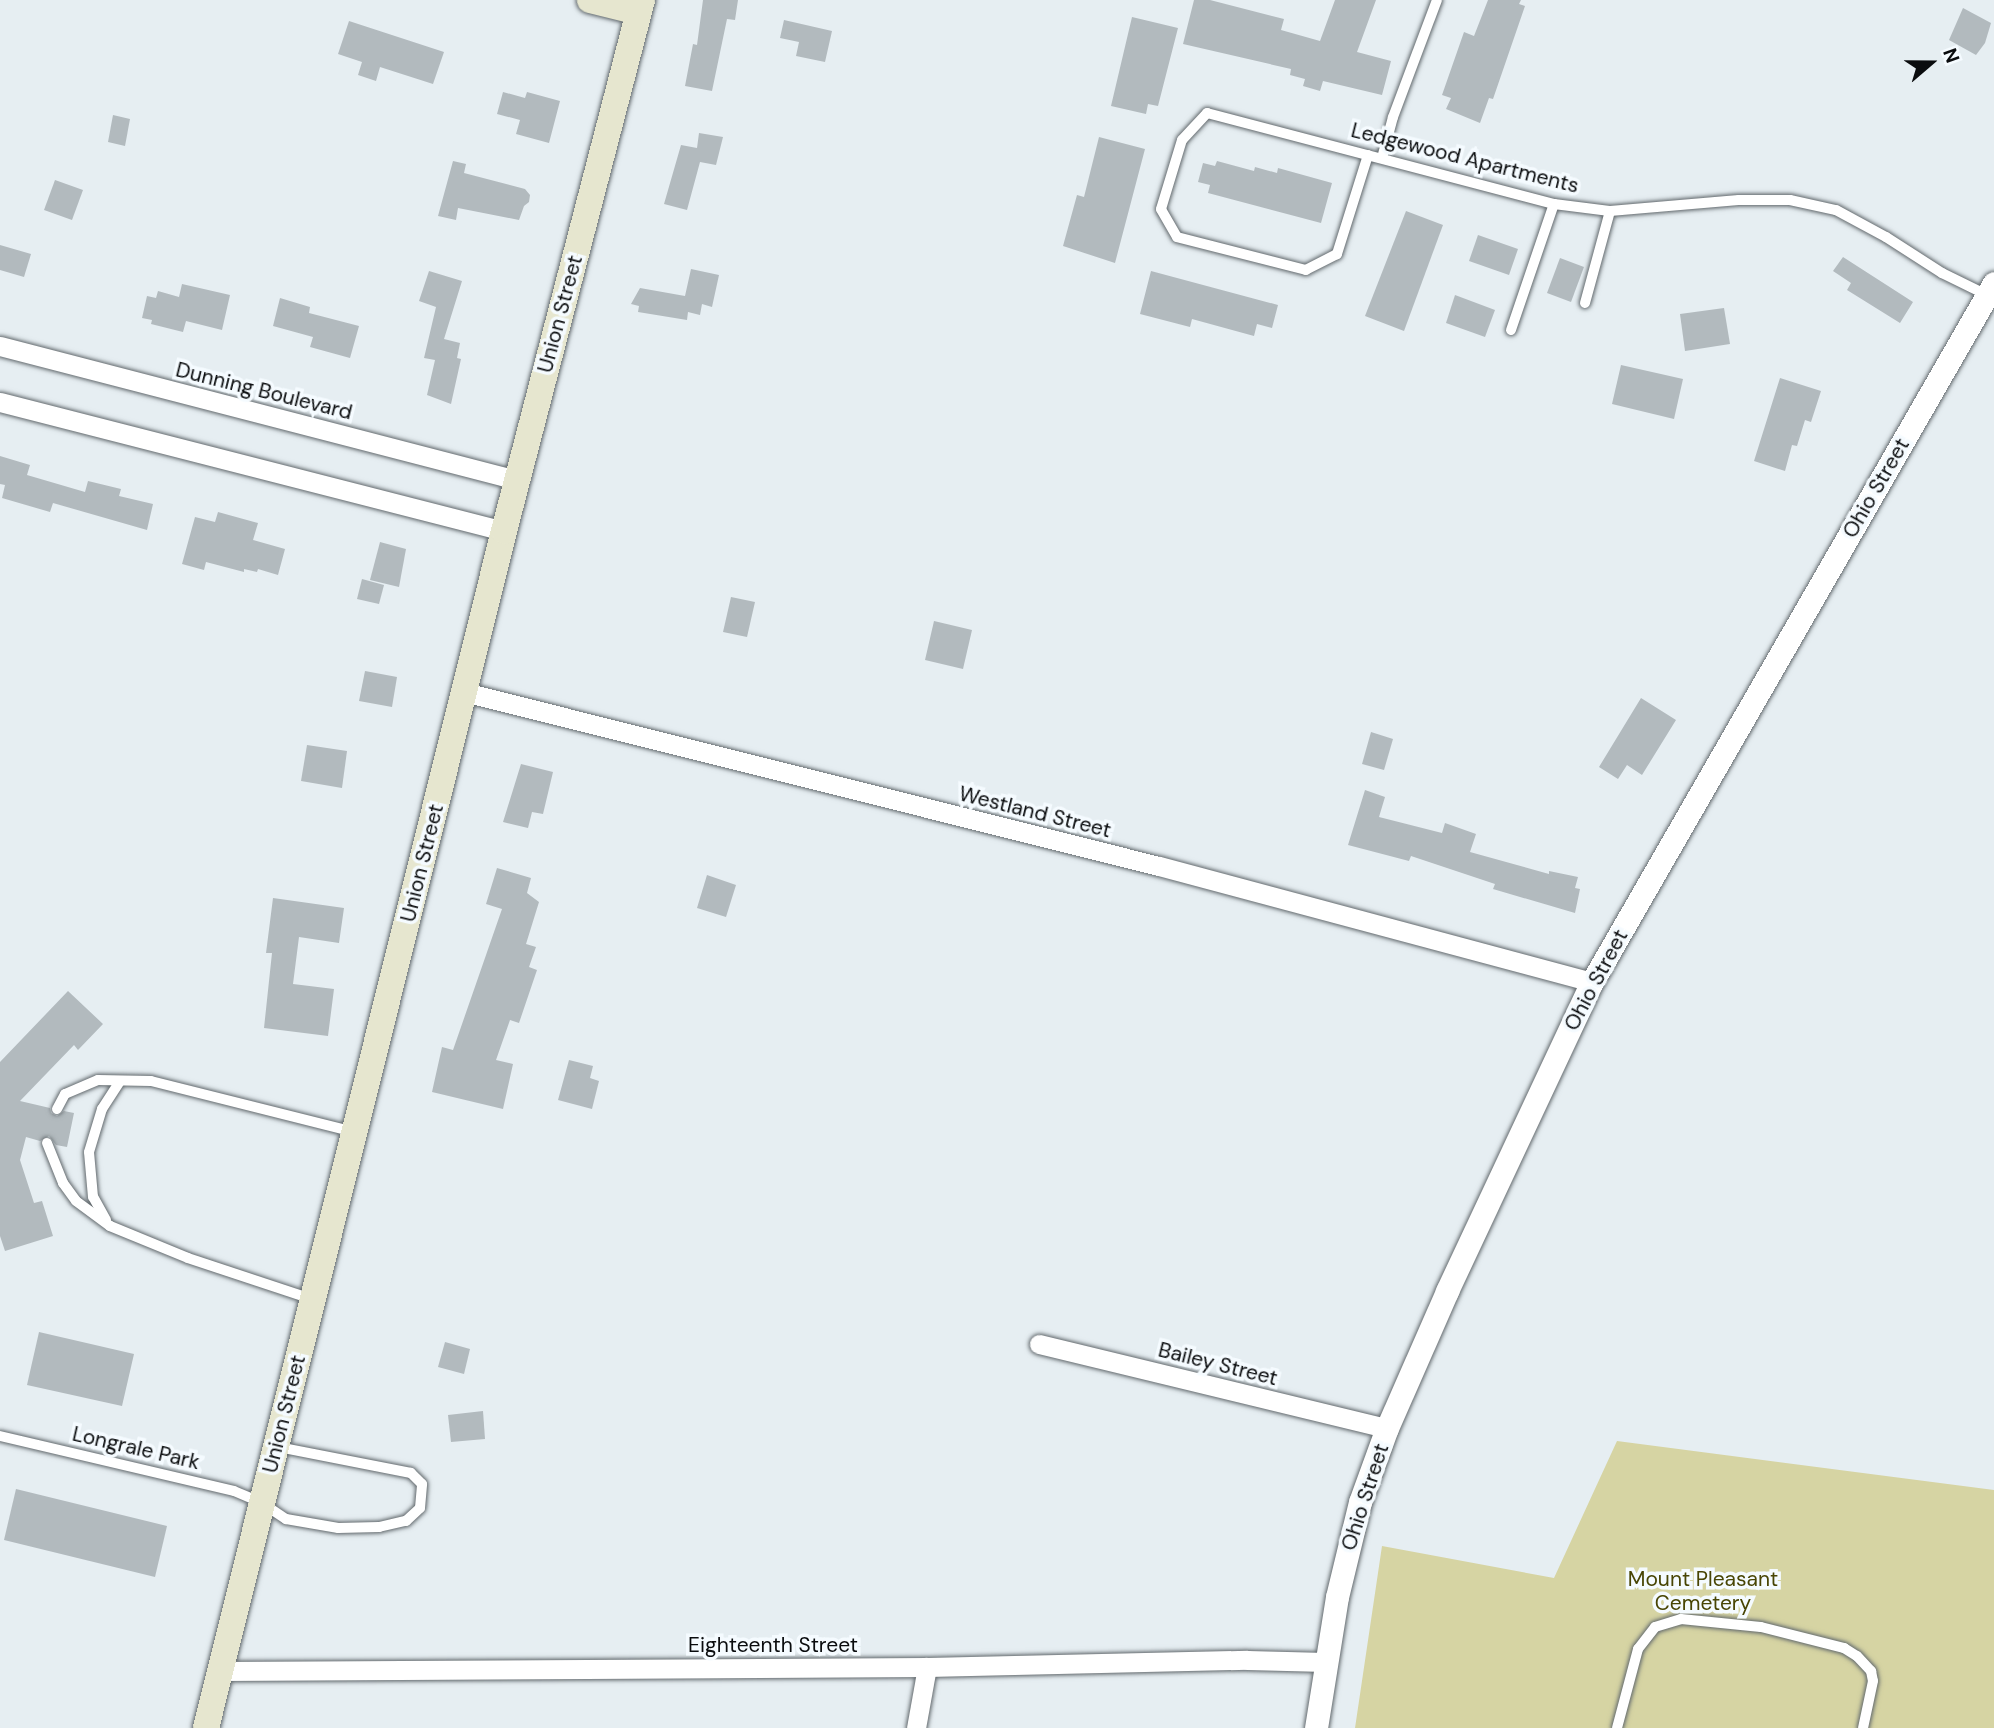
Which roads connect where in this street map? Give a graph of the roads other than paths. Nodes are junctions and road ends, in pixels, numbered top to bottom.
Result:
1 (590, 0) edge
2 (1437, 0) edge
3 (640, 6) edge
4 (1368, 155) junction
5 (1382, 158) junction
6 (1554, 204) junction
7 (1610, 211) junction
8 (1991, 289) edge
9 (1585, 303) dead end
10 (1511, 330) dead end
11 (0, 346) edge
12 (0, 401) edge
13 (517, 480) junction
14 (504, 531) junction
15 (464, 692) junction
16 (1592, 982) junction
17 (120, 1081) junction
18 (57, 1109) dead end
19 (355, 1132) junction
20 (47, 1143) dead end
21 (110, 1226) junction
22 (313, 1299) junction
23 (1039, 1344) dead end
24 (1387, 1428) junction
25 (0, 1436) edge
26 (276, 1447) junction
27 (262, 1503) junction
28 (1326, 1662) junction
29 (927, 1667) junction
30 (220, 1671) junction
31 (206, 1728) edge
32 (916, 1728) edge
33 (1316, 1728) edge
34 (1617, 1728) edge
35 (1863, 1728) edge

1 - 3 main road
2 - 5 lane
3 - 13 main road, Union Street
4 - 4 lane, Ledgewood Apartments
4 - 5 lane, Ledgewood Apartments
5 - 6 lane, Ledgewood Apartments
6 - 7 lane, Ledgewood Apartments
6 - 10 lane
7 - 8 lane, Ledgewood Apartments
7 - 9 lane
8 - 16 street, Ohio Street
11 - 13 street, Dunning Boulevard
12 - 14 street
13 - 14 main road, Union Street
14 - 15 main road, Union Street
15 - 16 street, Westland Street
15 - 19 main road, Union Street
16 - 24 street, Ohio Street
17 - 18 lane
17 - 19 lane
17 - 21 lane
19 - 22 main road, Union Street
20 - 21 lane
21 - 22 lane
22 - 26 main road, Union Street
23 - 24 street, Bailey Street
24 - 28 street, Ohio Street
25 - 27 lane, Longrale Park
26 - 27 main road, Union Street
26 - 27 lane, Longrale Park
27 - 30 main road, Union Street
28 - 29 street, Eighteenth Street
28 - 33 street, Ohio Street
29 - 30 street, Eighteenth Street
29 - 32 street
30 - 31 main road, Union Street
34 - 35 lane

